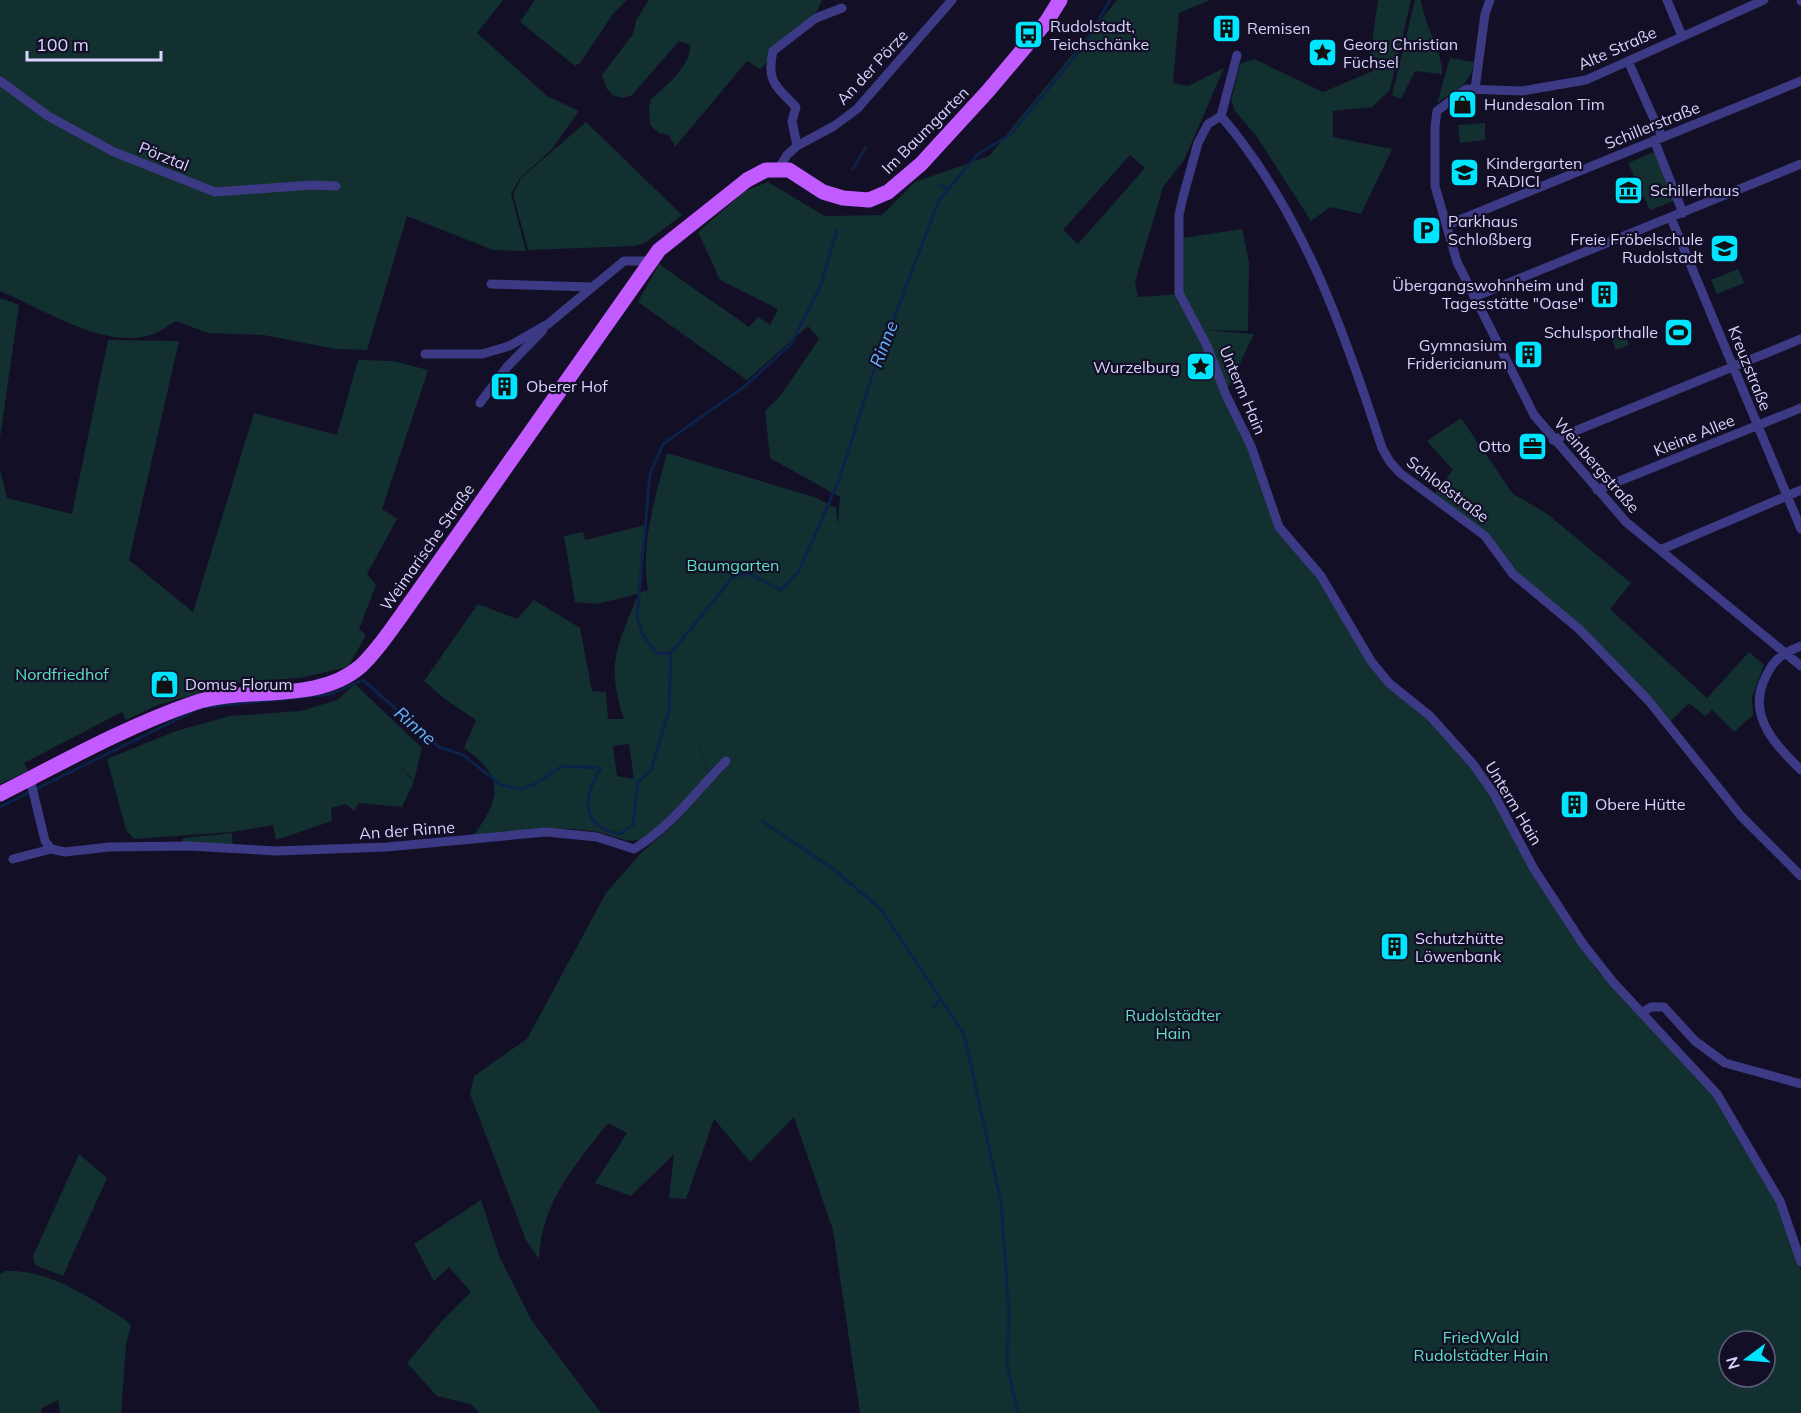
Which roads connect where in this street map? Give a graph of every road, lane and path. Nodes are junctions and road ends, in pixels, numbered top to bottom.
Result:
1 (952, 0) edge
2 (1060, 0) edge
3 (1490, 0) edge
4 (1667, 0) edge
5 (1764, 0) edge
6 (843, 8) dead end
7 (1682, 36) junction
8 (1237, 55) dead end
9 (1628, 61) junction
10 (0, 81) edge
11 (1801, 81) edge
12 (1475, 89) junction
13 (1221, 116) junction
14 (1658, 139) junction
15 (797, 146) junction
16 (1801, 164) edge
17 (779, 168) junction
18 (336, 186) dead end
19 (1683, 213) junction
20 (1671, 218) junction
21 (1447, 225) junction
22 (650, 261) junction
23 (491, 284) dead end
24 (591, 287) junction
25 (1474, 297) junction
26 (548, 324) junction
27 (1801, 339) edge
28 (425, 354) dead end
29 (1733, 365) junction
30 (480, 403) dead end
31 (1801, 408) edge
32 (1758, 426) junction
33 (1553, 440) junction
34 (1597, 490) junction
35 (1801, 490) edge
36 (1788, 495) junction
37 (1801, 529) edge
38 (1660, 550) junction
39 (1801, 646) edge
40 (1785, 653) junction
41 (1801, 666) edge
42 (726, 761) dead end
43 (1801, 770) edge
44 (33, 786) junction
45 (0, 794) edge
46 (51, 849) junction
47 (13, 859) dead end
48 (1801, 876) edge
49 (1643, 1012) junction
50 (1801, 1084) edge
51 (1801, 1262) edge

1 - 15 street, An der Pörze
2 - 17 main road, Im Baumgarten
3 - 12 street
4 - 7 street
5 - 7 street, Alte Straße
6 - 15 street
7 - 9 street, Alte Straße
8 - 13 street
9 - 12 street, Alte Straße
9 - 14 street
10 - 18 street, Pörztal
11 - 14 street, Schillerstraße
12 - 21 street, Weinbergstraße
13 - 48 street, Schloßstraße
13 - 49 street, Unterm Hain
14 - 19 street
14 - 21 street, Schillerstraße
15 - 17 street, An der Pörze
16 - 19 street
17 - 22 main road, Weimarische Straße
19 - 20 street
20 - 25 street
20 - 29 street, Kreuzstraße
21 - 25 street, Weinbergstraße
22 - 24 street
22 - 44 main road, Weimarische Straße
23 - 24 street
24 - 26 street
25 - 33 street, Weinbergstraße
26 - 28 street
26 - 30 street
27 - 29 street
29 - 32 street, Kreuzstraße
29 - 33 street
31 - 32 street, Kleine Allee
32 - 34 street, Kleine Allee
32 - 36 street, Kreuzstraße
33 - 34 street, Weinbergstraße
34 - 38 street, Weinbergstraße
35 - 36 street
36 - 37 street, Kreuzstraße
36 - 38 street
38 - 40 street, Weinbergstraße
39 - 40 street
40 - 41 street, Weinbergstraße
40 - 43 street
42 - 46 street, An der Rinne
44 - 45 main road, Weimarische Straße
44 - 46 street
46 - 47 street, An der Rinne
49 - 50 street
49 - 51 street, Unterm Hain

